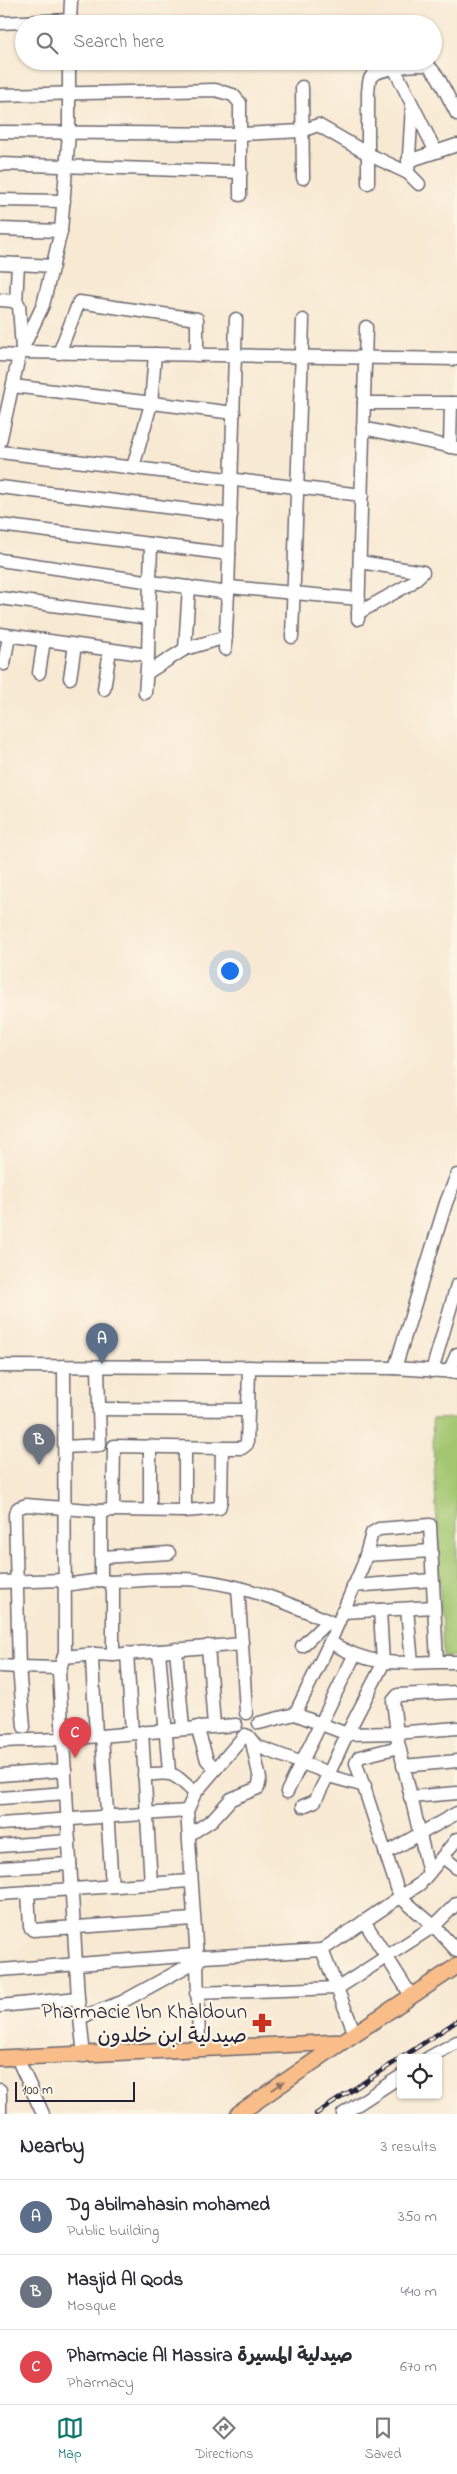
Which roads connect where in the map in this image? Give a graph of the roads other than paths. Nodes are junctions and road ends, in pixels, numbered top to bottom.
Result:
1 (71, 0) edge
2 (70, 15) edge
3 (0, 23) edge
4 (15, 23) edge
5 (70, 70) edge
6 (386, 70) edge
7 (395, 70) edge
8 (432, 70) edge
9 (302, 87) dead end
10 (69, 94) junction
11 (0, 95) edge
12 (412, 106) junction
13 (457, 114) edge
14 (302, 131) junction
15 (0, 132) edge
16 (69, 133) junction
17 (241, 134) junction
18 (457, 145) edge
19 (436, 152) junction
20 (368, 154) junction
21 (0, 164) edge
22 (67, 166) junction
23 (408, 167) junction
24 (241, 172) junction
25 (303, 178) dead end
26 (368, 183) dead end
27 (419, 184) dead end
28 (240, 195) dead end
29 (0, 200) edge
30 (64, 201) junction
31 (0, 229) edge
32 (61, 231) junction
33 (0, 263) edge
34 (18, 264) junction
35 (53, 266) junction
36 (0, 300) edge
37 (16, 302) junction
38 (236, 319) dead end
39 (303, 320) dead end
40 (366, 327) dead end
41 (21, 353) junction
42 (59, 353) junction
43 (155, 354) junction
44 (0, 355) edge
45 (196, 355) junction
46 (235, 356) junction
47 (302, 357) junction
48 (366, 358) junction
49 (457, 358) edge
50 (13, 386) junction
51 (364, 403) junction
52 (454, 403) edge
53 (151, 404) junction
54 (234, 413) junction
55 (364, 428) junction
56 (0, 442) edge
57 (453, 447) edge
58 (0, 452) edge
59 (133, 467) junction
60 (232, 479) junction
61 (0, 487) edge
62 (297, 487) junction
63 (362, 495) junction
64 (230, 515) junction
65 (0, 525) edge
66 (151, 544) junction
67 (229, 554) junction
68 (0, 560) edge
69 (360, 562) junction
70 (150, 582) junction
71 (189, 587) junction
72 (228, 590) junction
73 (294, 593) junction
74 (0, 598) edge
75 (359, 599) junction
76 (149, 618) junction
77 (4, 635) edge
78 (292, 637) dead end
79 (44, 640) junction
80 (75, 645) junction
81 (185, 649) junction
82 (110, 650) junction
83 (148, 655) junction
84 (4, 664) dead end
85 (39, 673) dead end
86 (147, 673) junction
87 (70, 678) dead end
88 (104, 689) dead end
89 (145, 693) dead end
90 (457, 1175) edge
91 (452, 1205) edge
92 (457, 1284) edge
93 (457, 1354) edge
94 (0, 1366) edge
95 (64, 1366) junction
96 (98, 1367) junction
97 (249, 1368) junction
98 (395, 1368) junction
99 (432, 1371) junction
100 (453, 1372) edge
101 (99, 1409) junction
102 (248, 1410) junction
103 (100, 1445) junction
104 (114, 1446) junction
105 (150, 1446) junction
106 (65, 1447) junction
107 (185, 1448) junction
108 (222, 1448) junction
109 (65, 1508) junction
110 (107, 1510) junction
111 (150, 1510) junction
112 (185, 1512) junction
113 (431, 1551) junction
114 (169, 1553) dead end
115 (366, 1555) junction
116 (102, 1556) junction
117 (432, 1580) junction
118 (17, 1581) junction
119 (0, 1582) edge
120 (106, 1582) junction
121 (65, 1583) junction
122 (354, 1586) junction
123 (238, 1588) junction
124 (434, 1607) junction
125 (407, 1609) junction
126 (380, 1610) junction
127 (342, 1612) junction
128 (332, 1623) junction
129 (330, 1642) junction
130 (242, 1644) junction
131 (208, 1646) junction
132 (302, 1646) dead end
133 (176, 1649) junction
134 (159, 1650) junction
135 (126, 1653) junction
136 (95, 1654) junction
137 (113, 1655) junction
138 (354, 1656) junction
139 (437, 1662) junction
140 (457, 1662) edge
141 (61, 1663) junction
142 (412, 1663) junction
143 (383, 1664) junction
144 (0, 1666) edge
145 (19, 1667) junction
146 (457, 1692) edge
147 (246, 1713) junction
148 (295, 1714) junction
149 (259, 1723) junction
150 (321, 1723) junction
151 (236, 1725) junction
152 (214, 1726) junction
153 (24, 1727) dead end
154 (197, 1727) junction
155 (182, 1728) junction
156 (457, 1728) edge
157 (166, 1730) junction
158 (137, 1733) junction
159 (396, 1733) junction
160 (347, 1734) junction
161 (99, 1736) junction
162 (248, 1738) junction
163 (63, 1739) junction
164 (0, 1741) edge
165 (399, 1747) junction
166 (457, 1761) edge
167 (301, 1764) junction
168 (403, 1766) junction
169 (215, 1768) junction
170 (65, 1770) junction
171 (169, 1772) junction
172 (328, 1773) junction
173 (0, 1775) edge
174 (144, 1775) junction
175 (365, 1786) junction
176 (288, 1792) dead end
177 (66, 1793) junction
178 (195, 1793) junction
179 (457, 1793) edge
180 (410, 1797) junction
181 (0, 1798) edge
182 (303, 1806) dead end
183 (187, 1811) junction
184 (146, 1813) junction
185 (457, 1813) edge
186 (106, 1817) junction
187 (67, 1819) junction
188 (0, 1824) edge
189 (420, 1832) junction
190 (188, 1835) junction
191 (457, 1839) edge
192 (68, 1841) junction
193 (0, 1846) edge
194 (386, 1853) junction
195 (442, 1857) junction
196 (70, 1864) junction
197 (0, 1868) edge
198 (457, 1868) edge
199 (429, 1874) junction
200 (190, 1881) junction
201 (151, 1884) junction
202 (112, 1886) junction
203 (72, 1889) junction
204 (28, 1892) junction
205 (0, 1894) edge
206 (400, 1897) junction
207 (457, 1903) edge
208 (193, 1919) junction
209 (364, 1922) junction
210 (434, 1926) junction
211 (75, 1928) junction
212 (322, 1950) junction
213 (457, 1951) edge
214 (197, 1957) junction
215 (387, 1958) junction
216 (77, 1965) junction
217 (457, 1966) edge
218 (0, 1970) edge
219 (338, 1988) junction
220 (196, 1993) junction
221 (412, 1997) junction
222 (78, 1998) junction
223 (0, 2006) edge
224 (82, 2017) junction
225 (348, 2038) junction
226 (457, 2042) edge
227 (199, 2047) junction
228 (435, 2054) edge
229 (84, 2056) junction
230 (0, 2058) edge
231 (17, 2058) junction
232 (397, 2079) edge
233 (0, 2090) edge
234 (0, 2114) edge
235 (43, 2114) edge
236 (238, 2114) edge
237 (343, 2114) edge

1 - 2 street
3 - 4 street
5 - 10 street
6 - 20 street
7 - 12 street
8 - 13 street
9 - 14 street
10 - 11 street
10 - 16 street
10 - 17 street
12 - 19 street
12 - 23 street
14 - 17 street
14 - 20 street
14 - 25 street
15 - 16 street
16 - 17 street
16 - 22 street
17 - 24 street
18 - 19 street
19 - 23 street
20 - 23 street
20 - 26 street
21 - 22 street
22 - 24 street
22 - 30 street
23 - 27 street
24 - 28 street
29 - 30 street
30 - 32 street
31 - 32 street
32 - 35 street
33 - 34 street
34 - 35 street
34 - 37 street
35 - 41 street
36 - 37 street
37 - 41 street
38 - 46 street
39 - 47 street
40 - 48 street
41 - 42 street
41 - 44 street
41 - 50 street
42 - 43 street
42 - 45 street
43 - 45 street
43 - 53 street
45 - 46 street
46 - 47 street
46 - 54 street
47 - 48 street
47 - 62 street
48 - 49 street
48 - 51 street
50 - 53 street
50 - 56 street
51 - 52 street
51 - 55 street
52 - 57 street
53 - 54 street
53 - 59 street
54 - 60 street
55 - 57 street
55 - 63 street
58 - 59 street
59 - 60 street
60 - 62 street
60 - 64 street
61 - 64 street
62 - 63 street
62 - 73 street
63 - 69 street
64 - 67 street
65 - 66 street
66 - 67 street
66 - 70 street
67 - 72 street
68 - 70 street
69 - 75 street
69 - 75 street
70 - 71 street
70 - 76 street
71 - 72 street
71 - 81 street
72 - 73 street
72 - 81 street
73 - 75 street
73 - 78 street
74 - 76 street
76 - 83 street
77 - 79 street
77 - 84 street
79 - 80 street
79 - 85 street
80 - 82 street
80 - 87 street
81 - 86 street
82 - 83 street
82 - 88 street
83 - 86 street
86 - 89 street
90 - 91 street
91 - 98 street
92 - 99 street
93 - 100 street
94 - 95 street
95 - 96 street
95 - 106 street
96 - 97 street
96 - 101 street
97 - 98 street
97 - 102 street
98 - 99 street
99 - 100 street
101 - 102 street
101 - 103 street
102 - 108 street
103 - 104 street
103 - 106 street
104 - 105 street
104 - 110 street
105 - 107 street
105 - 111 street
106 - 109 street
107 - 108 street
107 - 112 street
108 - 112 street
109 - 110 street
109 - 118 street
109 - 121 street
110 - 111 street
110 - 116 street
111 - 112 street
113 - 115 street
113 - 115 street
113 - 117 street
114 - 116 street
115 - 122 street
116 - 120 street
117 - 122 street
117 - 124 street
118 - 119 street
118 - 121 street
118 - 145 street
120 - 121 street
120 - 123 street
120 - 137 street
121 - 141 street
122 - 127 street
123 - 128 street
123 - 130 street
124 - 125 street
124 - 139 street
125 - 126 street
125 - 142 street
126 - 127 street
126 - 143 street
127 - 128 street
128 - 129 street
128 - 132 street
129 - 138 street
129 - 148 street
130 - 131 street
130 - 147 street
131 - 133 street
131 - 152 street
133 - 134 street
133 - 155 street
134 - 135 street
134 - 157 street
135 - 137 street
135 - 158 street
136 - 137 street
136 - 141 street
136 - 161 street
138 - 143 street
138 - 150 street
139 - 140 street
139 - 142 street
141 - 145 street
141 - 163 street
142 - 143 street
143 - 160 street
144 - 145 street
145 - 153 street
146 - 159 street
147 - 149 street
147 - 151 street
148 - 149 street
148 - 150 street
149 - 162 street
150 - 160 street
150 - 167 street
151 - 152 street
151 - 162 street
152 - 154 street
154 - 155 street
154 - 169 street
155 - 157 street
156 - 159 street
157 - 158 street
157 - 171 street
158 - 161 street
158 - 174 street
159 - 160 street
159 - 165 street
160 - 172 street
161 - 163 street
161 - 186 street
162 - 167 street
162 - 169 street
162 - 190 street
163 - 164 street
163 - 170 street
165 - 168 street
165 - 175 street
166 - 168 street
167 - 172 street
167 - 176 street
168 - 180 street
169 - 178 street
170 - 173 street
170 - 177 street
171 - 174 street
171 - 178 street
172 - 175 street
172 - 182 street
174 - 184 street
175 - 194 street
177 - 181 street
177 - 187 street
178 - 183 street
179 - 180 street
180 - 189 street
183 - 184 street
183 - 190 street
184 - 186 street
184 - 201 street
185 - 189 street
186 - 187 street
186 - 202 street
187 - 188 street
187 - 192 street
189 - 194 street
189 - 199 street
190 - 200 street
191 - 195 street
192 - 193 street
192 - 196 street
194 - 206 street
195 - 198 street
195 - 199 street
196 - 197 street
196 - 203 street
199 - 206 street
200 - 201 street
200 - 208 street
201 - 202 street
202 - 203 street
203 - 204 street
203 - 211 street
204 - 205 street
204 - 211 street
206 - 209 street
206 - 210 street
207 - 210 street
208 - 211 street
208 - 214 street
209 - 212 street
209 - 215 street
210 - 213 street
210 - 215 street
211 - 216 street
212 - 214 street
212 - 219 street
214 - 216 street
214 - 220 street
214 - 224 street
215 - 219 street
215 - 221 street
216 - 218 street
216 - 222 street
217 - 221 main road
219 - 220 street
219 - 225 street
220 - 227 street
221 - 225 main road
222 - 223 street
222 - 224 street
224 - 229 street
225 - 227 main road
236 -> 225 main road
226 - 228 street
227 - 229 main road
229 - 231 main road
230 - 231 main road
231 - 235 street
232 - 237 street
233 - 234 street

